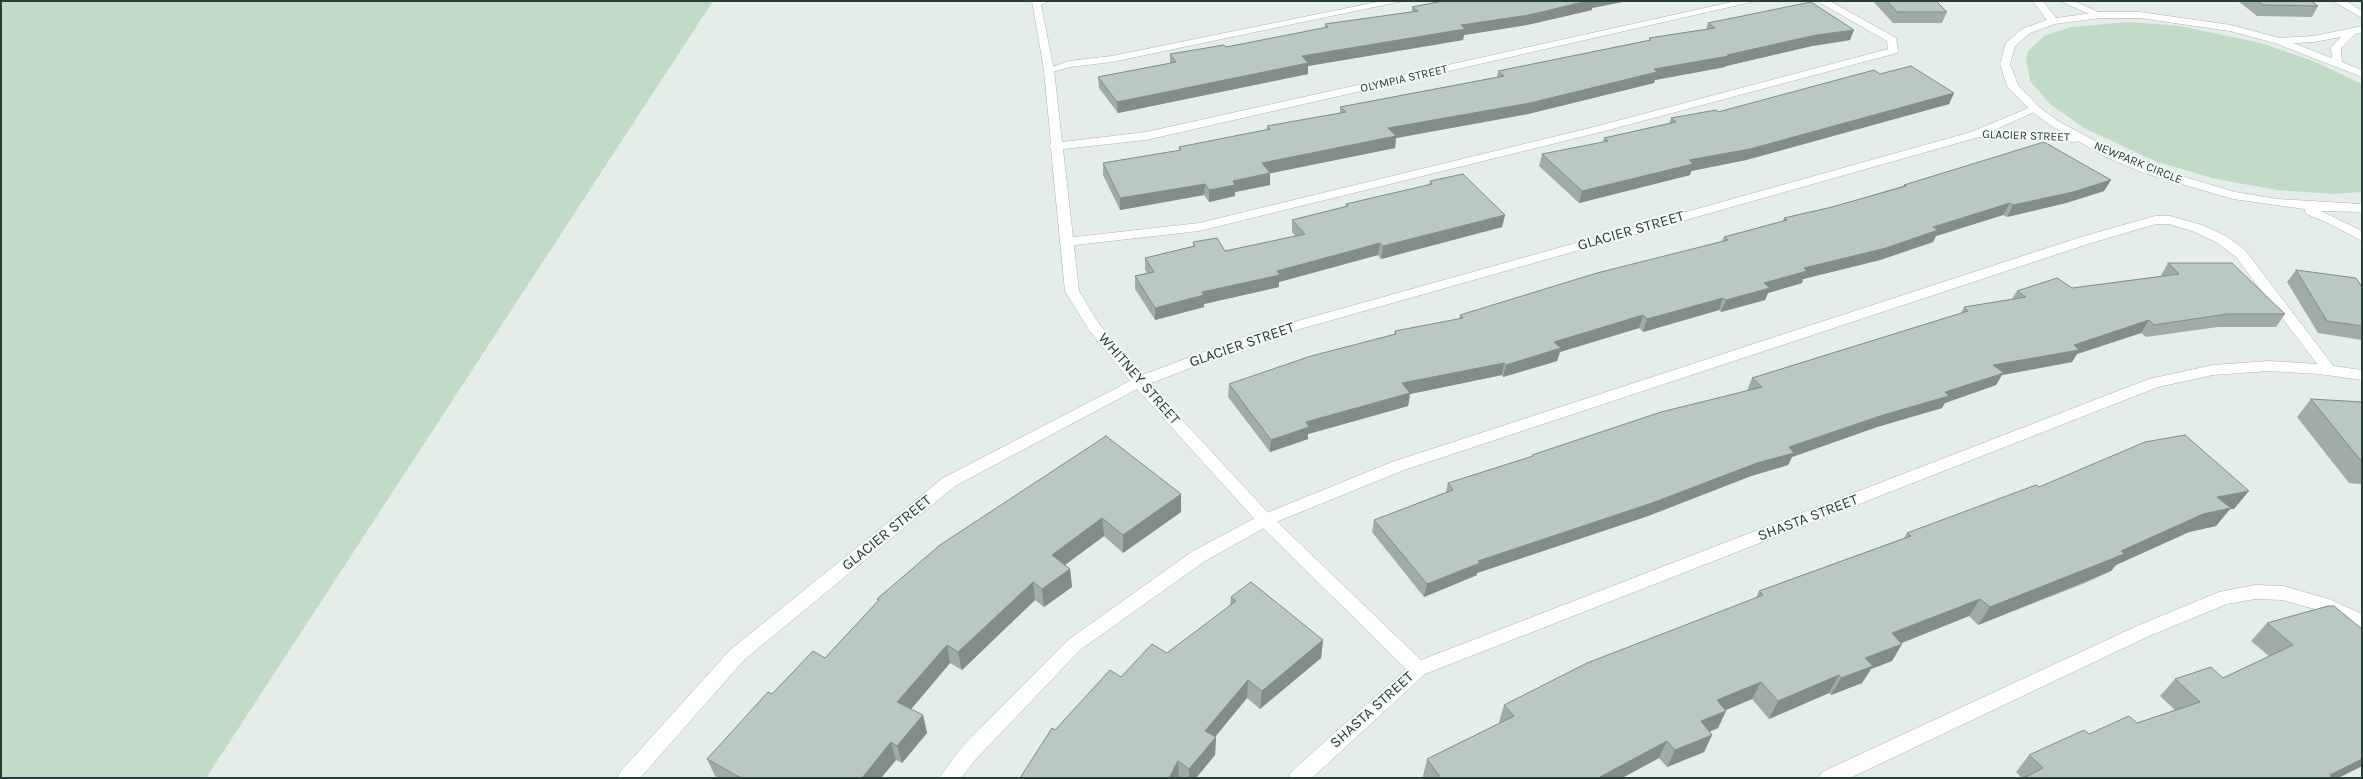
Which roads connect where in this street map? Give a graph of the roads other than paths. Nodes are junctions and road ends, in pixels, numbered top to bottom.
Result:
1 (1398, 1) edge
2 (1751, 1) edge
3 (1822, 1) edge
4 (2038, 1) edge
5 (2065, 1) edge
6 (2338, 1) edge
7 (1040, 2) edge
8 (2100, 15) junction
9 (2362, 15) edge
10 (2053, 21) junction
11 (2362, 29) edge
12 (2350, 32) junction
13 (2279, 41) junction
14 (2337, 62) junction
15 (1049, 70) junction
16 (2362, 74) edge
17 (2035, 109) junction
18 (1975, 134) junction
19 (2076, 138) junction
20 (1055, 146) junction
21 (2277, 203) junction
22 (2362, 208) edge
23 (2362, 237) edge
24 (1066, 242) junction
25 (2328, 370) junction
26 (2362, 375) edge
27 (1139, 382) junction
28 (1265, 520) junction
29 (2362, 622) edge
30 (1418, 669) junction
31 (627, 778) edge
32 (949, 778) edge
33 (1298, 778) edge
34 (1830, 778) edge

1 - 15 street
2 - 20 street, OLYMPIA STREET
3 - 24 street
4 - 10 street
5 - 8 street
6 - 9 street
7 - 15 street, WHITNEY STREET
8 - 10 street, NEWPARK CIRCLE
8 - 13 street, NEWPARK CIRCLE
10 - 17 street, NEWPARK CIRCLE
11 - 12 street
12 - 13 street
12 - 14 street
13 - 14 street, NEWPARK CIRCLE
14 - 16 street, NEWPARK CIRCLE
15 - 20 street, WHITNEY STREET
17 - 18 street, GLACIER STREET
17 - 19 street, NEWPARK CIRCLE
18 - 19 street, GLACIER STREET
18 - 27 street, GLACIER STREET
19 - 21 street, NEWPARK CIRCLE
20 - 24 street, WHITNEY STREET
21 - 22 street, NEWPARK CIRCLE
21 - 23 street
24 - 27 street, WHITNEY STREET
25 - 26 street, SHASTA STREET
25 - 28 street
25 - 30 street, SHASTA STREET
27 - 28 street, WHITNEY STREET
27 - 31 street, GLACIER STREET
28 - 30 street, WHITNEY STREET
28 - 32 street
29 - 34 street
30 - 33 street, SHASTA STREET

